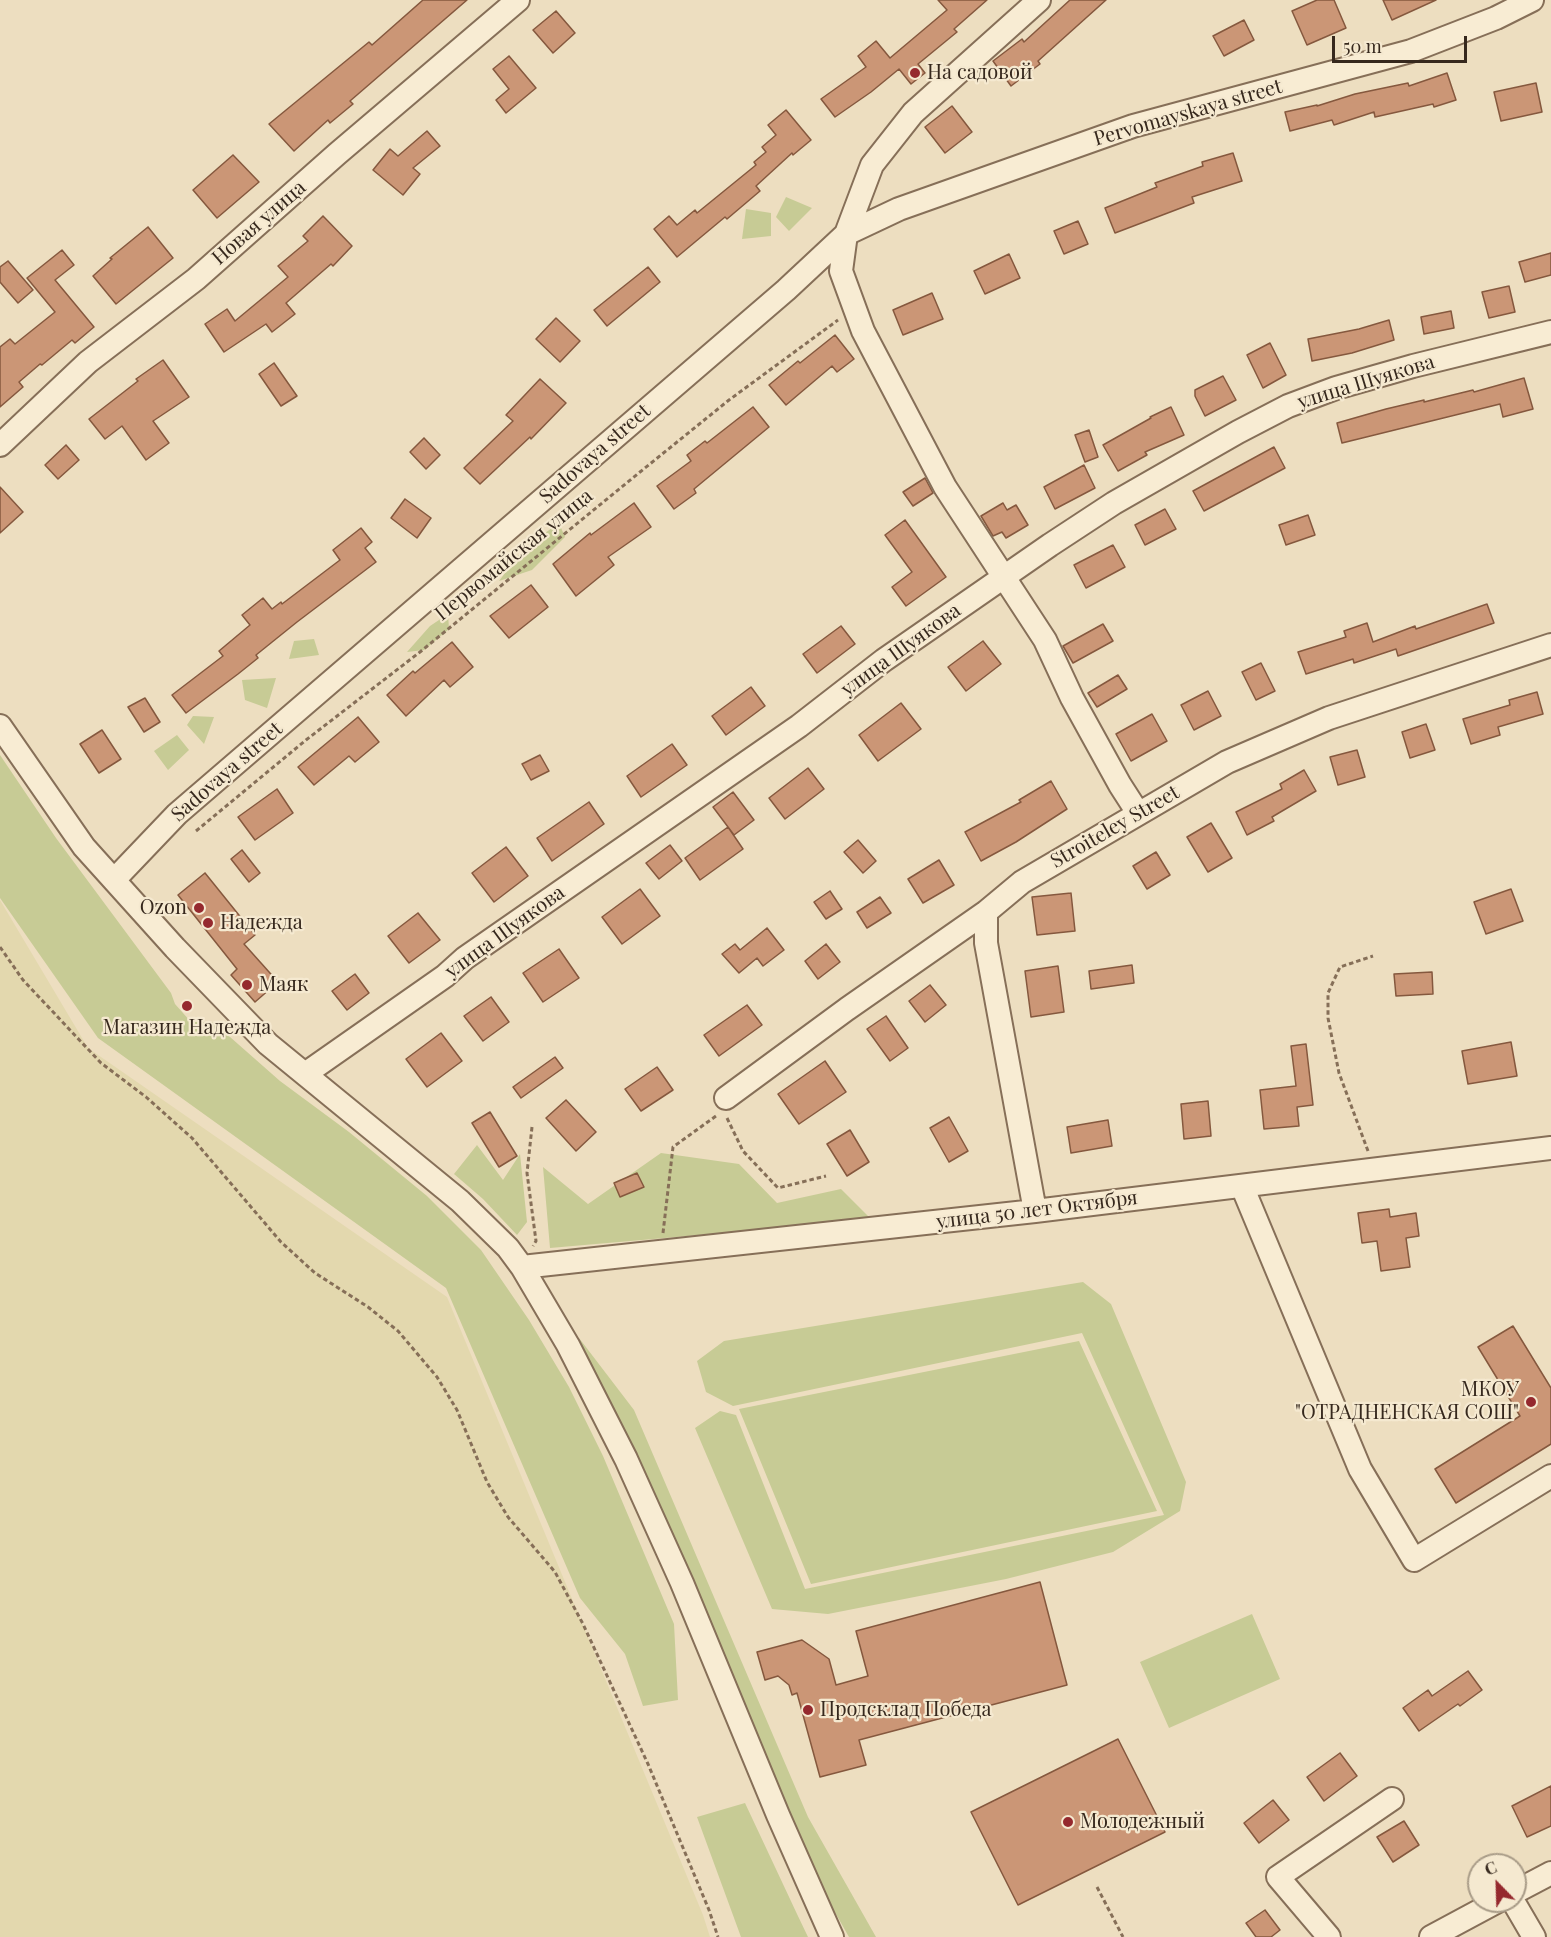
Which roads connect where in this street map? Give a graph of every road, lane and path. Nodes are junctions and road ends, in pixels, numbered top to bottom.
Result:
1 (518, 0) edge
2 (1039, 0) edge
3 (1532, 0) edge
4 (846, 234) junction
5 (855, 308) junction
6 (1551, 332) edge
7 (0, 445) edge
8 (1002, 578) junction
9 (1551, 645) edge
10 (0, 726) edge
11 (1138, 813) junction
12 (196, 831) dead end
13 (114, 880) junction
14 (986, 912) junction
15 (0, 947) edge
16 (1373, 956) dead end
17 (305, 1074) junction
18 (726, 1104) junction
19 (532, 1127) dead end
20 (1551, 1148) edge
21 (1374, 1170) junction
22 (826, 1176) dead end
23 (1242, 1186) junction
24 (1035, 1211) junction
25 (663, 1237) dead end
26 (522, 1267) junction
27 (1551, 1476) edge
28 (1392, 1799) dead end
29 (1551, 1873) edge
30 (1527, 1886) edge
31 (1097, 1887) dead end
32 (1476, 1913) edge
33 (1520, 1913) edge
34 (718, 1937) edge
35 (832, 1937) edge
36 (1123, 1937) edge
37 (1329, 1937) edge
38 (1431, 1937) edge
39 (1534, 1937) edge

1 - 7 street, Новая улица
2 - 4 street, Sadovaya street
3 - 4 street, Pervomayskaya street
4 - 5 street
4 - 13 street, Sadovaya street
5 - 8 street
5 - 12 path, Первомайская улица
6 - 8 street, улица Шуякова
8 - 11 street
8 - 17 street, улица Шуякова
9 - 11 street, Stroiteley Street
10 - 13 street
11 - 14 street, Stroiteley Street
13 - 17 street
14 - 18 street, Stroiteley Street
14 - 24 street
15 - 34 path
16 - 21 path
17 - 26 street
18 - 22 path
18 - 25 path
19 - 26 path
20 - 21 street, улица 50 лет Октября
21 - 23 street, улица 50 лет Октября
23 - 24 street, улица 50 лет Октября
23 - 27 street
24 - 26 street, улица 50 лет Октября
26 - 35 street
28 - 37 street
29 - 30 street
31 - 36 path
32 - 38 street
33 - 39 street

